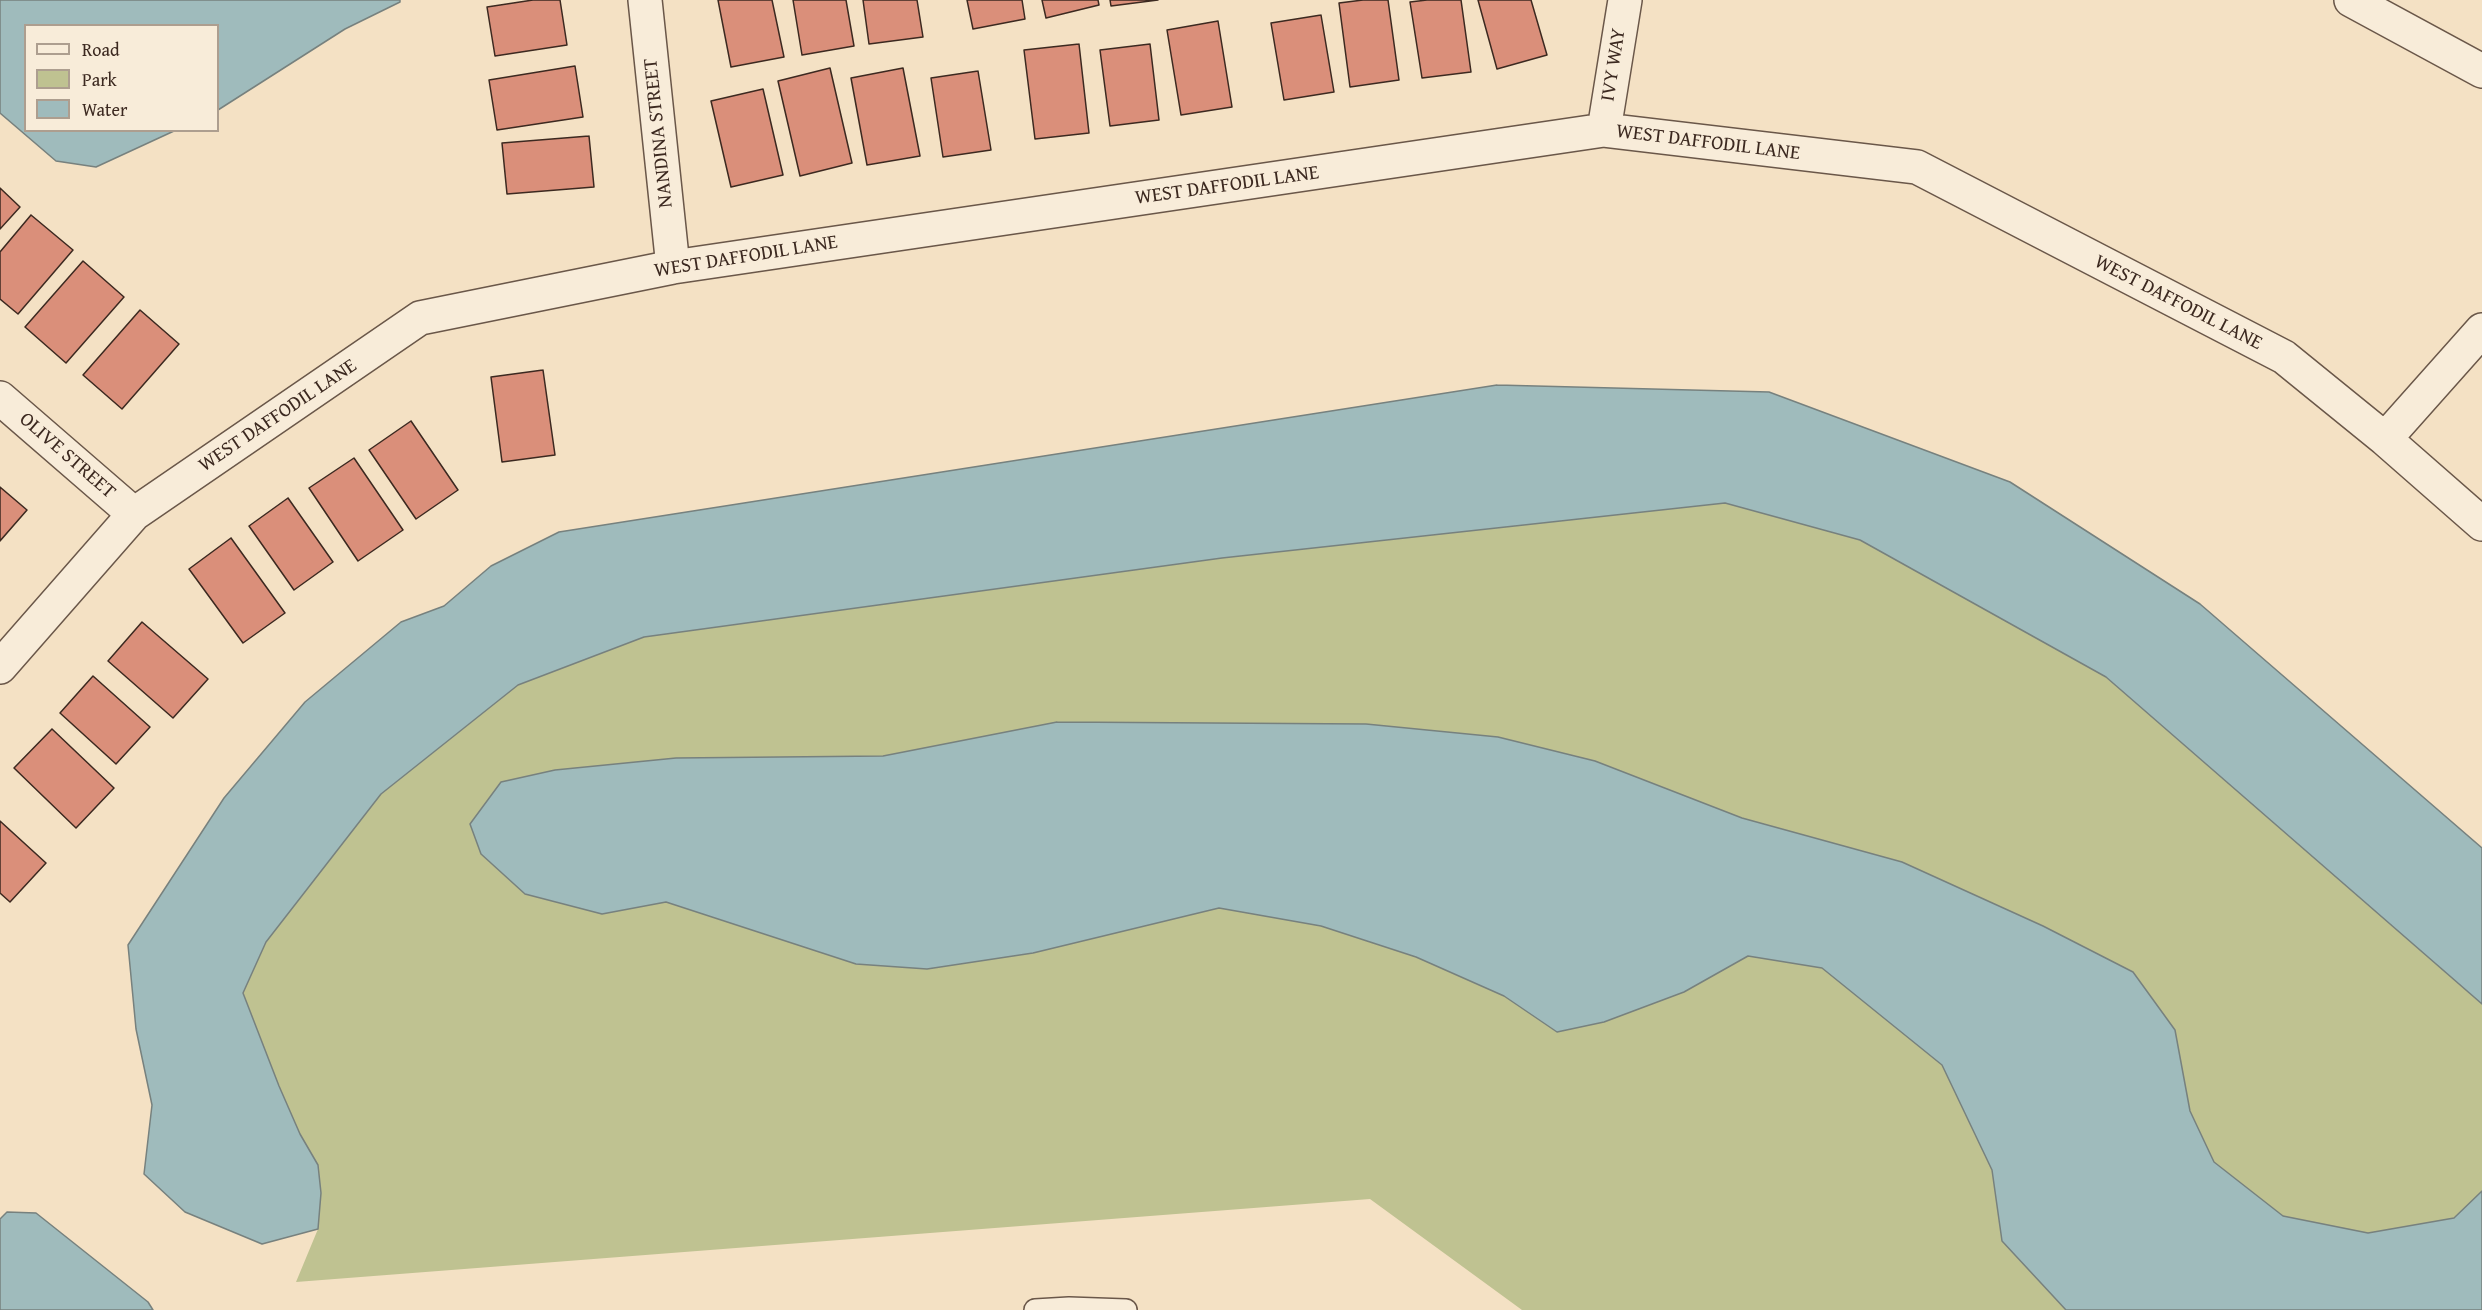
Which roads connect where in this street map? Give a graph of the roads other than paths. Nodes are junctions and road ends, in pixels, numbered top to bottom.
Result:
1 (645, 0) edge
2 (1625, 0) edge
3 (2351, 0) edge
4 (2482, 71) edge
5 (1604, 130) junction
6 (673, 267) junction
7 (2482, 330) edge
8 (0, 398) edge
9 (2385, 439) junction
10 (134, 514) junction
11 (2482, 524) edge
12 (0, 667) edge
13 (1035, 1310) edge
14 (1126, 1310) edge

1 - 6 street, NANDINA STREET
2 - 5 street, IVY WAY
3 - 4 street
5 - 6 street, WEST DAFFODIL LANE
5 - 9 street, WEST DAFFODIL LANE
6 - 10 street, WEST DAFFODIL LANE
7 - 9 street
8 - 10 street, OLIVE STREET
9 - 11 street, WEST DAFFODIL LANE
10 - 12 street, WEST DAFFODIL LANE
13 - 14 lane

